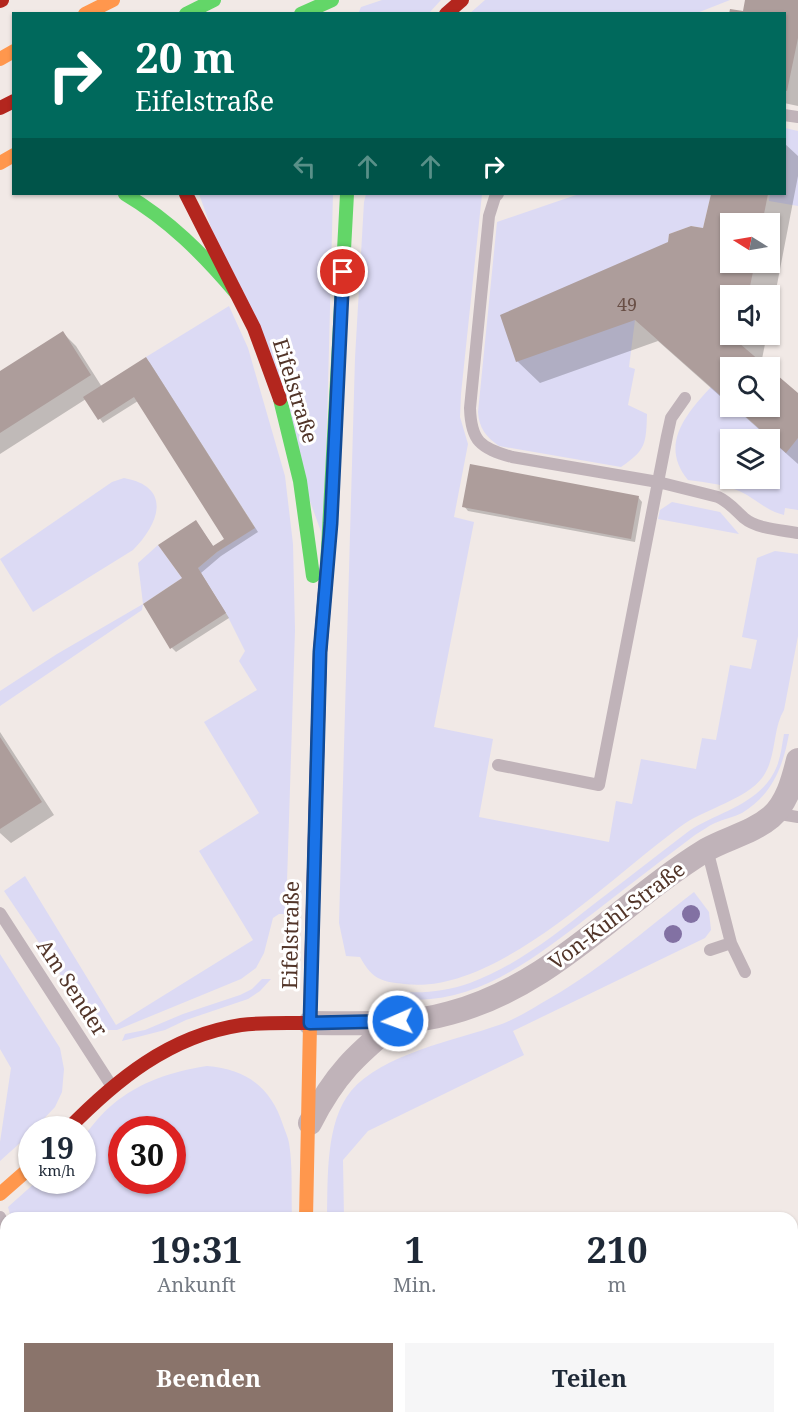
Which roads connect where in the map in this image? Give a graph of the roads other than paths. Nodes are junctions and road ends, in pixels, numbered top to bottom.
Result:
1 (113, 0) edge
2 (214, 0) edge
3 (332, 0) edge
4 (462, 0) edge
5 (89, 12) edge
6 (190, 12) edge
7 (305, 12) edge
8 (448, 12) edge
9 (127, 195) edge
10 (187, 195) edge
11 (347, 195) edge
12 (497, 195) edge
13 (236, 293) junction
14 (685, 398) dead end
15 (658, 482) junction
16 (798, 533) edge
17 (320, 652) junction
18 (798, 760) edge
19 (498, 765) dead end
20 (774, 813) junction
21 (798, 817) edge
22 (707, 849) junction
23 (0, 913) edge
24 (731, 943) junction
25 (710, 950) dead end
26 (745, 972) dead end
27 (398, 1021) junction
28 (310, 1023) junction
29 (111, 1085) junction
30 (81, 1116) edge
31 (309, 1126) junction
32 (18, 1178) edge
33 (0, 1194) edge
34 (306, 1212) edge

1 - 5 main road
2 - 6 main road
3 - 7 main road
4 - 8 main road
9 - 13 main road
10 - 13 main road, Eifelstraße
11 - 17 main road, Eifelstraße
12 - 15 lane
13 - 17 main road, Eifelstraße
14 - 15 lane
15 - 16 lane
15 - 19 lane
17 - 28 main road, Eifelstraße
18 - 20 street, Von-Kuhl-Straße
20 - 21 lane
20 - 22 street, Von-Kuhl-Straße
22 - 24 lane
22 - 27 street, Von-Kuhl-Straße
23 - 29 lane, Am Sender
24 - 25 lane
24 - 26 lane
27 - 28 street, Von-Kuhl-Straße
27 - 31 street
28 - 29 main road, Von-Kuhl-Straße
28 - 31 main road, Eifelstraße
29 - 30 main road, Von-Kuhl-Straße
31 - 34 main road, Eifelstraße
32 - 33 main road

